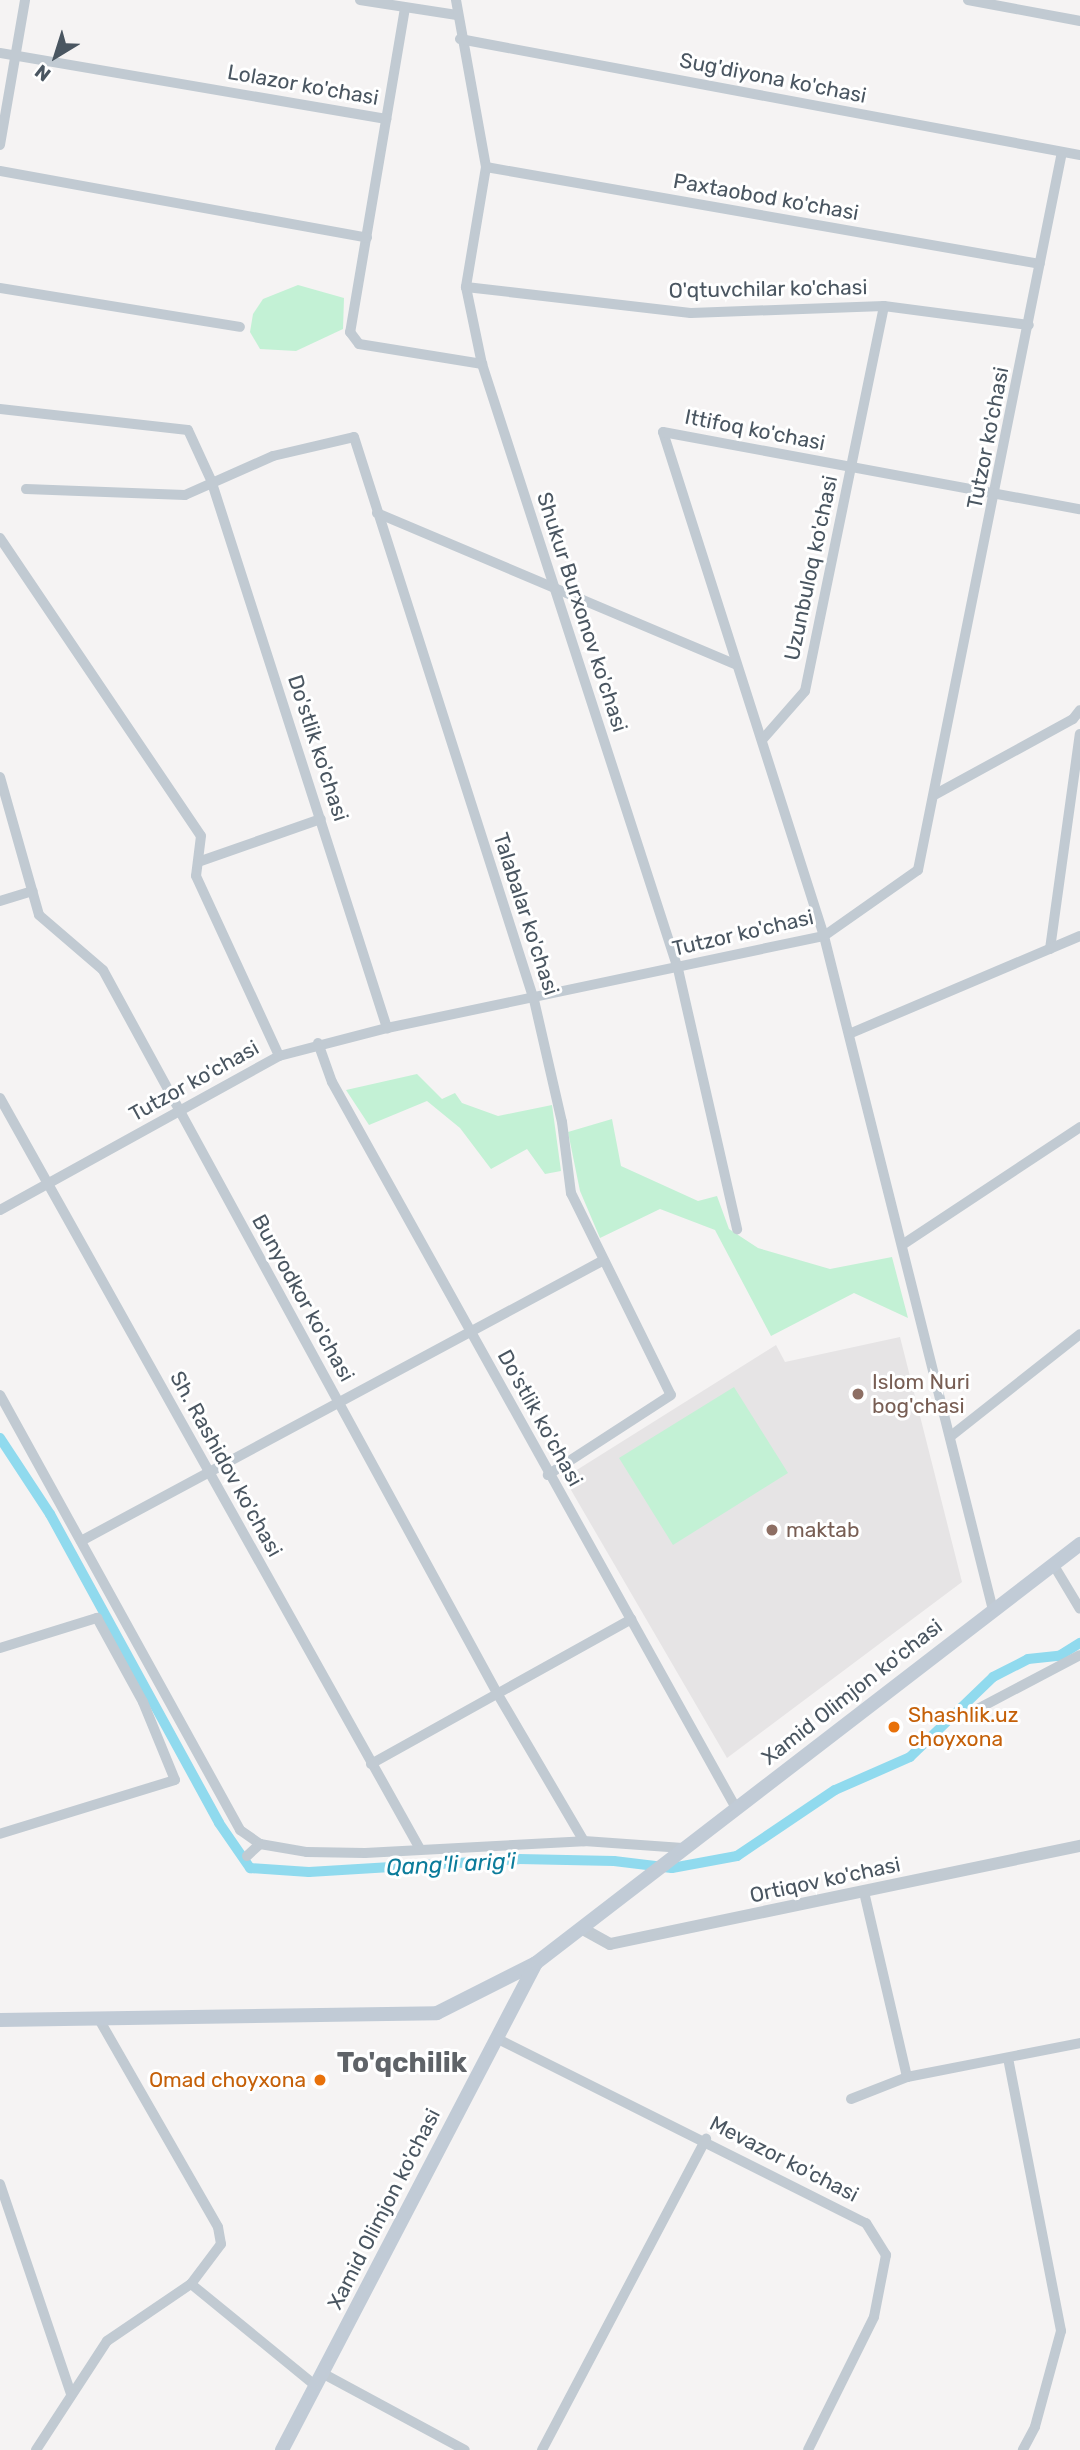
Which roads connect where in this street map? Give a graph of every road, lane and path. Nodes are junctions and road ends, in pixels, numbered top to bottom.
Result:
1 (25, 0) edge
2 (360, 0) edge
3 (456, 0) edge
4 (968, 0) edge
5 (1046, 0) edge
6 (405, 8) junction
7 (1044, 13) junction
8 (457, 15) junction
9 (1080, 21) edge
10 (460, 39) junction
11 (0, 53) edge
12 (17, 56) junction
13 (386, 119) junction
14 (0, 145) edge
15 (1062, 152) junction
16 (1080, 155) edge
17 (486, 167) junction
18 (0, 171) edge
19 (367, 238) junction
20 (1040, 264) junction
21 (466, 287) junction
22 (0, 288) edge
23 (884, 306) junction
24 (1029, 325) junction
25 (240, 327) dead end
26 (482, 364) junction
27 (0, 409) edge
28 (851, 468) junction
29 (211, 480) junction
30 (26, 489) dead end
31 (996, 495) junction
32 (1080, 509) edge
33 (377, 513) junction
34 (0, 538) edge
35 (553, 585) junction
36 (736, 664) junction
37 (1080, 709) edge
38 (1080, 734) edge
39 (762, 740) junction
40 (0, 777) edge
41 (936, 794) junction
42 (321, 819) junction
43 (198, 862) junction
44 (33, 891) junction
45 (0, 901) edge
46 (824, 936) junction
47 (1080, 936) edge
48 (1050, 948) junction
49 (678, 969) junction
50 (534, 1000) junction
51 (387, 1028) junction
52 (849, 1034) junction
53 (318, 1044) junction
54 (279, 1056) junction
55 (0, 1098) edge
56 (178, 1111) junction
57 (1080, 1128) edge
58 (48, 1184) junction
59 (0, 1210) edge
60 (737, 1230) dead end
61 (902, 1245) junction
62 (602, 1261) junction
63 (469, 1330) junction
64 (1080, 1334) edge
65 (0, 1395) edge
66 (339, 1402) junction
67 (951, 1436) junction
68 (209, 1473) junction
69 (548, 1475) junction
70 (80, 1541) junction
71 (1080, 1544) edge
72 (1054, 1564) junction
73 (1080, 1609) edge
74 (993, 1610) junction
75 (631, 1619) junction
76 (0, 1648) edge
77 (1080, 1655) edge
78 (497, 1693) junction
79 (970, 1713) dead end
80 (371, 1764) junction
81 (736, 1808) junction
82 (0, 1834) edge
83 (584, 1841) junction
84 (260, 1844) junction
85 (1080, 1846) edge
86 (683, 1848) junction
87 (420, 1849) junction
88 (247, 1856) dead end
89 (864, 1892) junction
90 (581, 1928) junction
91 (536, 1963) junction
92 (99, 2019) junction
93 (0, 2020) edge
94 (496, 2038) junction
95 (1080, 2043) edge
96 (1008, 2058) junction
97 (907, 2077) junction
98 (851, 2099) dead end
99 (706, 2140) junction
100 (0, 2184) edge
101 (191, 2284) junction
102 (319, 2380) junction
103 (71, 2394) junction
104 (36, 2450) edge
105 (282, 2450) edge
106 (465, 2450) edge
107 (542, 2450) edge
108 (807, 2450) edge
109 (1023, 2450) edge

1 - 12 street
2 - 6 street
3 - 8 street, Shukur Burxonov ko'chasi
4 - 7 street
5 - 7 street
6 - 8 street
6 - 13 street
7 - 9 street
8 - 10 street, Shukur Burxonov ko'chasi
10 - 15 street, Sug'diyona ko'chasi
10 - 17 street, Shukur Burxonov ko'chasi
11 - 12 street, Lolazor ko'chasi
12 - 13 street, Lolazor ko'chasi
12 - 14 street
13 - 19 street, Lolazor ko'chasi
15 - 16 street, Sug'diyona ko'chasi
15 - 20 street, Tutzor ko'chasi
17 - 20 street, Paxtaobod ko'chasi
17 - 21 street, Shukur Burxonov ko'chasi
18 - 19 street
19 - 26 street, Lolazor ko'chasi
20 - 24 street, Tutzor ko'chasi
21 - 23 street, O'qtuvchilar ko'chasi
21 - 26 street, Shukur Burxonov ko'chasi
22 - 25 street
23 - 24 street, O'qtuvchilar ko'chasi
23 - 28 street, Uzunbuloq ko'chasi
24 - 31 street, Tutzor ko'chasi
26 - 35 street, Shukur Burxonov ko'chasi
27 - 29 street, Do'stlik ko'chasi
28 - 31 street, Ittifoq ko'chasi
28 - 36 street, Ittifoq ko'chasi
28 - 39 street, Uzunbuloq ko'chasi
29 - 30 street
29 - 33 street, Talabalar ko'chasi
29 - 42 street, Do'stlik ko'chasi
31 - 32 street, Ittifoq ko'chasi
31 - 41 street, Tutzor ko'chasi
33 - 35 street
33 - 50 street, Talabalar ko'chasi
34 - 43 street
35 - 36 street
35 - 49 street, Shukur Burxonov ko'chasi
36 - 39 street
37 - 41 street
38 - 48 street
39 - 46 street
40 - 44 street, Bunyodkor ko'chasi
41 - 46 street, Tutzor ko'chasi
42 - 43 street
42 - 51 street, Do'stlik ko'chasi
43 - 54 street
44 - 45 street
44 - 56 street, Bunyodkor ko'chasi
46 - 49 street, Tutzor ko'chasi
46 - 52 street
47 - 48 street
48 - 52 street
49 - 50 street, Tutzor ko'chasi
49 - 60 street, Shukur Burxonov ko'chasi
50 - 51 street, Tutzor ko'chasi
50 - 62 street, Talabalar ko'chasi
51 - 53 street, Tutzor ko'chasi
52 - 61 street
53 - 54 street, Tutzor ko'chasi
53 - 63 street, Do'stlik ko'chasi
54 - 56 street, Tutzor ko'chasi
55 - 58 street, Sh. Rashidov ko'chasi
56 - 58 street, Tutzor ko'chasi
56 - 66 street, Bunyodkor ko'chasi
57 - 61 street
58 - 59 street, Tutzor ko'chasi
58 - 68 street, Sh. Rashidov ko'chasi
61 - 67 street
62 - 63 street
62 - 69 street, Talabalar ko'chasi
63 - 66 street
63 - 69 street, Do'stlik ko'chasi
64 - 67 street
65 - 70 street
66 - 68 street
66 - 78 street, Bunyodkor ko'chasi
67 - 74 street
68 - 70 street
68 - 80 street, Sh. Rashidov ko'chasi
69 - 75 street, Do'stlik ko'chasi
70 - 84 street
71 - 72 main road, Xamid Olimjon ko'chasi
72 - 73 street
72 - 74 main road, Xamid Olimjon ko'chasi
74 - 81 main road, Xamid Olimjon ko'chasi
75 - 78 street
75 - 81 street, Do'stlik ko'chasi
76 - 82 street
77 - 79 street
78 - 80 street
78 - 83 street, Bunyodkor ko'chasi
80 - 87 street, Sh. Rashidov ko'chasi
81 - 86 main road, Xamid Olimjon ko'chasi
83 - 86 street
83 - 87 street
84 - 87 street
84 - 88 street
85 - 89 street, Ortiqov ko'chasi
86 - 90 main road, Xamid Olimjon ko'chasi
89 - 90 street, Ortiqov ko'chasi
89 - 97 street
90 - 91 main road, Xamid Olimjon ko'chasi
91 - 92 main road
91 - 94 main road, Xamid Olimjon ko'chasi
92 - 93 main road
92 - 101 street
94 - 99 street, Mevazor ko'chasi
94 - 102 main road, Xamid Olimjon ko'chasi
95 - 96 street
96 - 97 street
96 - 109 street
97 - 98 street
99 - 107 street
99 - 108 street, Mevazor ko'chasi
100 - 103 street
101 - 102 street
101 - 103 street
102 - 105 main road, Xamid Olimjon ko'chasi
102 - 106 street
103 - 104 street

